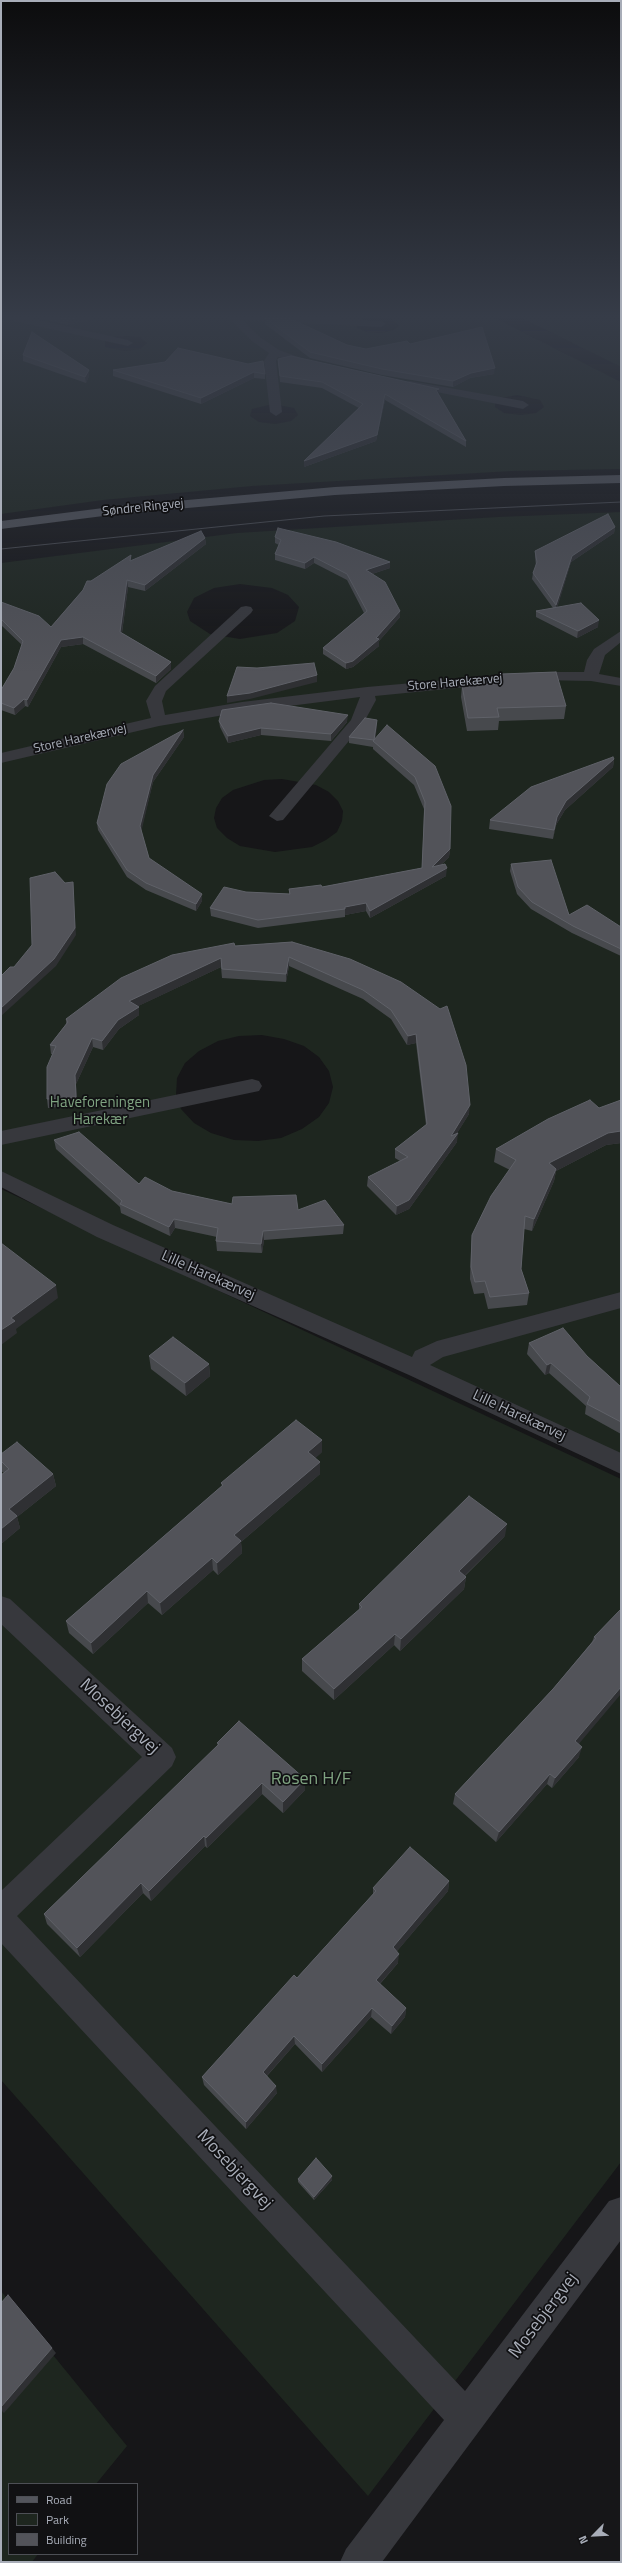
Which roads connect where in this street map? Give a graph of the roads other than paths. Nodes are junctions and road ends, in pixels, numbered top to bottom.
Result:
1 (621, 479) edge
2 (621, 491) edge
3 (1, 525) edge
4 (1, 536) edge
5 (246, 610) dead end
6 (621, 635) edge
7 (591, 678) junction
8 (621, 682) edge
9 (367, 692) junction
10 (159, 721) junction
11 (1, 758) edge
12 (277, 816) dead end
13 (252, 1086) dead end
14 (1, 1138) edge
15 (1, 1178) edge
16 (621, 1300) edge
17 (417, 1368) junction
18 (621, 1464) edge
19 (1, 1607) edge
20 (1, 1912) edge
21 (1, 1921) edge
22 (621, 2213) edge
23 (466, 2418) junction
24 (359, 2562) edge

1 - 3 main road, Søndre Ringvej
2 - 4 main road, Søndre Ringvej
5 - 10 street
6 - 7 street
7 - 8 street, Store Harekærvej
7 - 9 street, Store Harekærvej
9 - 10 street, Store Harekærvej
9 - 12 street
10 - 11 street, Store Harekærvej
13 - 14 street
15 - 17 street, Lille Harekærvej
16 - 17 street
17 - 18 street, Lille Harekærvej
19 - 20 street, Mosebjergvej
21 - 23 street, Mosebjergvej
22 - 23 street, Mosebjergvej
23 - 24 street, Mosebjergvej

